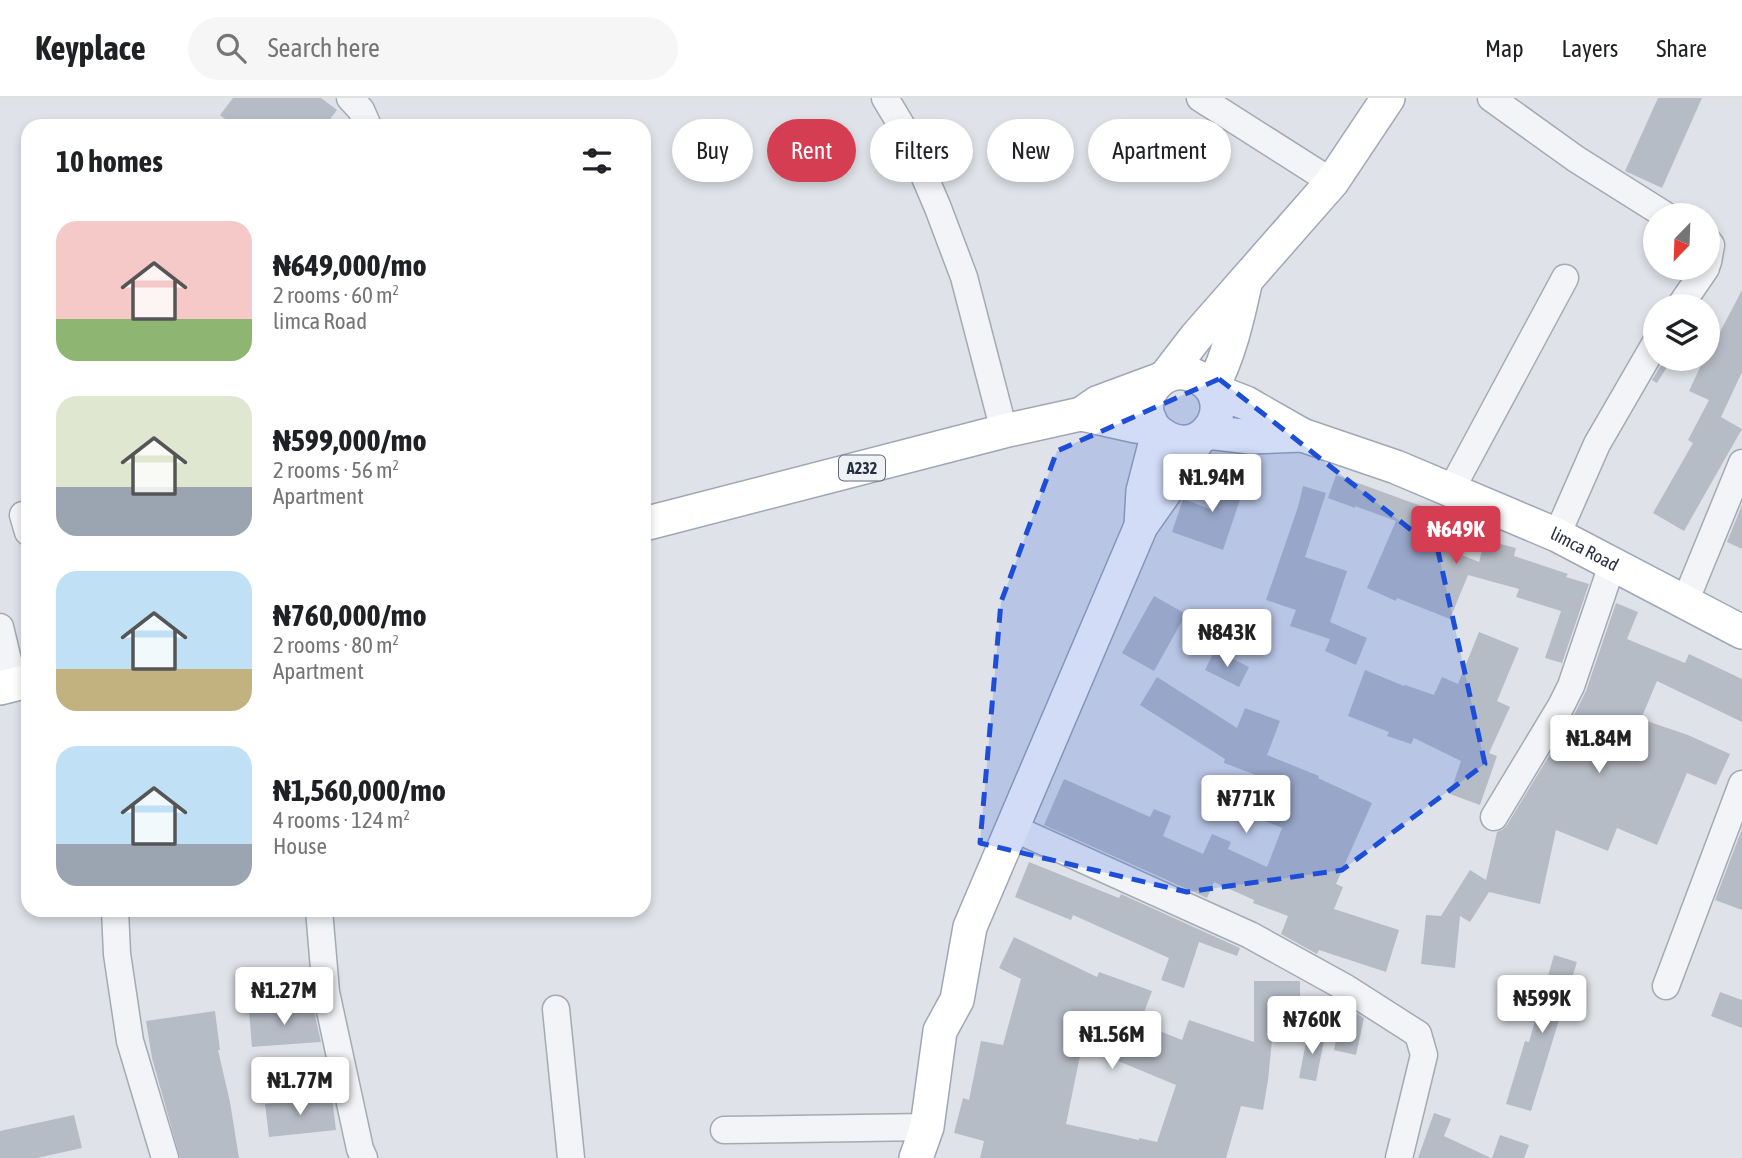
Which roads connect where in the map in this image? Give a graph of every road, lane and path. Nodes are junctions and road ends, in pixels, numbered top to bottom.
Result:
1 (350, 98) edge
2 (886, 98) edge
3 (1200, 98) edge
4 (1388, 98) edge
5 (1491, 98) edge
6 (365, 119) edge
7 (1332, 182) junction
8 (1646, 203) edge
9 (1565, 278) dead end
10 (1245, 282) junction
11 (1643, 364) edge
12 (1162, 378) junction
13 (1214, 391) junction
14 (1080, 414) junction
15 (1156, 430) junction
16 (1004, 431) junction
17 (1301, 435) junction
18 (1202, 436) junction
19 (1742, 463) edge
20 (1451, 490) junction
21 (651, 522) edge
22 (1141, 526) junction
23 (1557, 535) junction
24 (1612, 565) junction
25 (1685, 602) junction
26 (0, 627) edge
27 (1742, 632) edge
28 (14, 685) edge
29 (1742, 784) edge
30 (1494, 817) dead end
31 (1013, 828) junction
32 (115, 917) edge
33 (320, 917) edge
34 (1666, 986) dead end
35 (556, 1009) dead end
36 (723, 1130) dead end
37 (922, 1143) edge
38 (165, 1158) edge
39 (364, 1158) edge
40 (571, 1158) edge
41 (1399, 1158) edge

1 - 6 street
2 - 16 street
3 - 7 street
4 - 7 main road
5 - 8 street
7 - 10 main road
9 - 20 street
10 - 12 main road
10 - 13 main road
11 - 23 street
12 - 13 main road
12 - 14 main road, A232
12 - 15 main road
13 - 17 main road, limca Road
13 - 18 main road
14 - 15 main road, A232
14 - 16 main road, A232
15 - 18 main road
15 - 22 main road
16 - 21 main road, A232
17 - 18 main road, limca Road
17 - 20 main road, limca Road
18 - 22 main road
19 - 25 street
20 - 23 main road, limca Road
22 - 31 main road
23 - 24 main road, limca Road
24 - 25 main road, limca Road
24 - 30 street
25 - 27 main road, limca Road
26 - 28 street
29 - 34 street
31 - 37 main road
31 - 41 street
32 - 38 street
33 - 39 street
35 - 40 street
36 - 37 street

